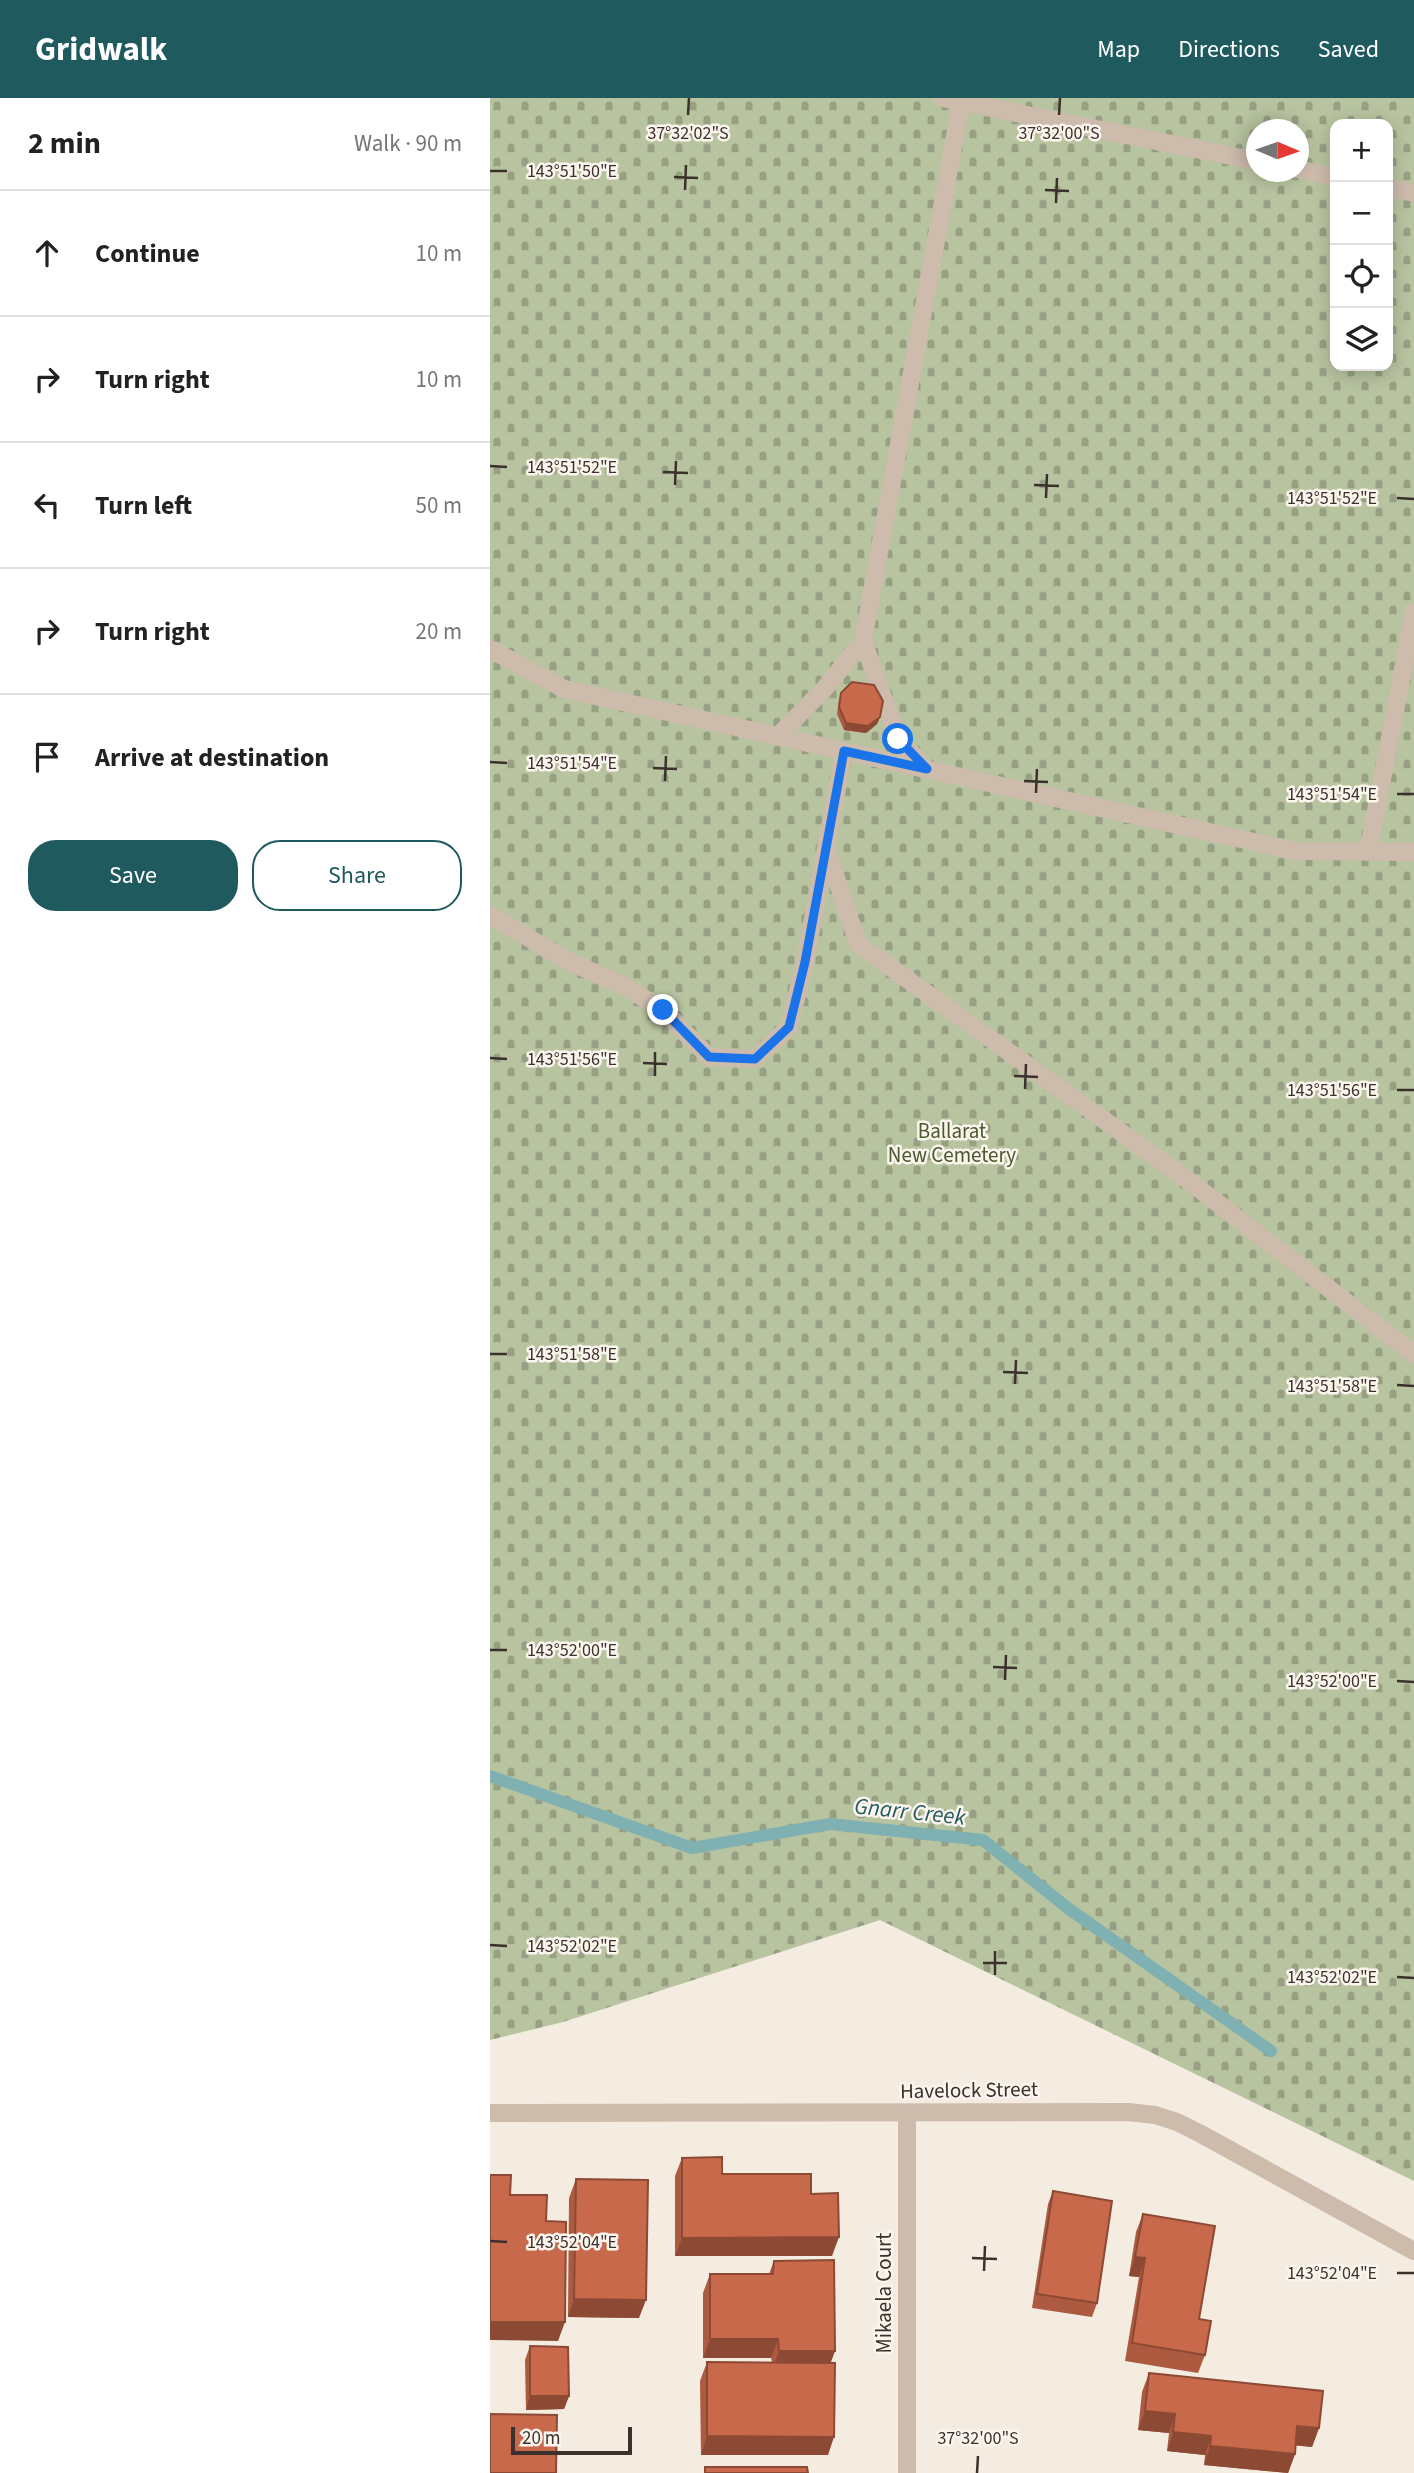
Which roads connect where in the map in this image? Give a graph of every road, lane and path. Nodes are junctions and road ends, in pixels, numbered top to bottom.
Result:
1 (942, 98) edge
2 (962, 100) edge
3 (1246, 159) edge
4 (1309, 171) edge
5 (1330, 176) edge
6 (1393, 188) edge
7 (1414, 192) edge
8 (1414, 612) edge
9 (863, 641) junction
10 (490, 649) edge
11 (778, 736) junction
12 (844, 751) junction
13 (927, 769) junction
14 (827, 851) junction
15 (1368, 852) junction
16 (1414, 852) edge
17 (490, 915) edge
18 (1414, 1354) edge
19 (490, 2113) edge
20 (907, 2113) junction
21 (1414, 2251) edge
22 (907, 2473) edge

1 - 2 street
2 - 3 street
2 - 9 street
4 - 5 street
6 - 7 street
8 - 15 street
9 - 11 street
9 - 13 street
10 - 11 street
11 - 12 street
12 - 13 street
12 - 14 street
13 - 15 street
14 - 17 street
14 - 18 street
15 - 16 street
19 - 20 street, Havelock Street
20 - 21 street, Havelock Street
20 - 22 street, Mikaela Court

